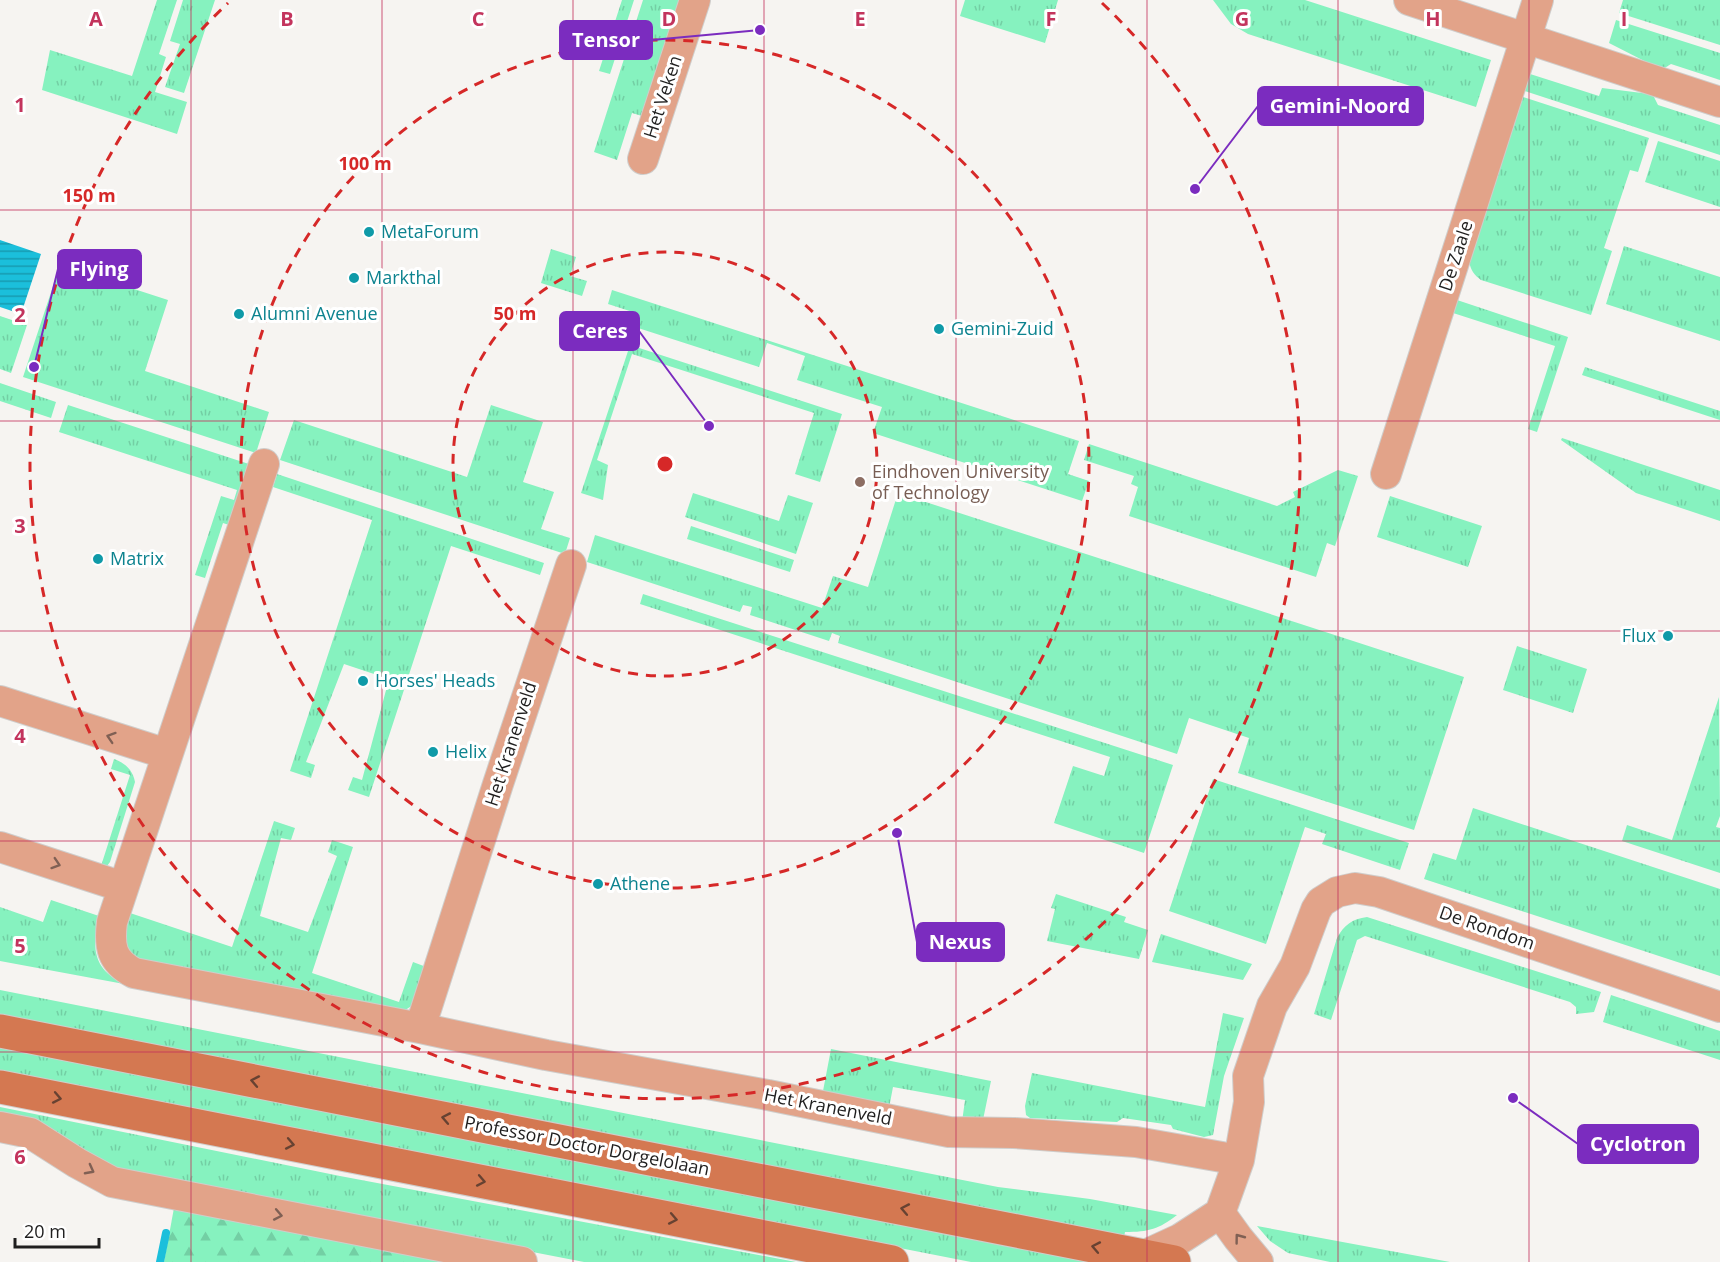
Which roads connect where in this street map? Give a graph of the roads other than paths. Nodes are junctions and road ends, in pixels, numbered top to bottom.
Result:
1 (695, 0) edge
2 (1409, 0) edge
3 (1538, 0) edge
4 (1526, 38) junction
5 (1720, 102) edge
6 (643, 159) dead end
7 (264, 464) dead end
8 (1386, 474) dead end
9 (571, 564) dead end
10 (0, 701) edge
11 (167, 754) junction
12 (0, 847) edge
13 (123, 887) junction
14 (1720, 1007) edge
15 (420, 1028) junction
16 (0, 1031) edge
17 (0, 1087) edge
18 (0, 1127) edge
19 (1239, 1160) junction
20 (1220, 1213) junction
21 (1159, 1259) edge
22 (522, 1262) edge
23 (892, 1262) edge
24 (1258, 1262) edge

1 - 6 street, Het Veken
2 - 4 street
3 - 4 street, De Zaale
4 - 5 street
4 - 8 street, De Zaale
7 - 11 street, Het Kranenveld
9 - 15 street, Het Kranenveld
11 -> 10 street
11 - 13 street, Het Kranenveld
12 -> 13 street
13 - 15 street, Het Kranenveld
14 - 19 street, De Rondom
15 - 19 street, Het Kranenveld
21 -> 16 main road, Professor Doctor Dorgelolaan
17 -> 23 main road
18 -> 22 street
19 - 20 street, De Rondom
20 - 21 street
24 -> 20 street

